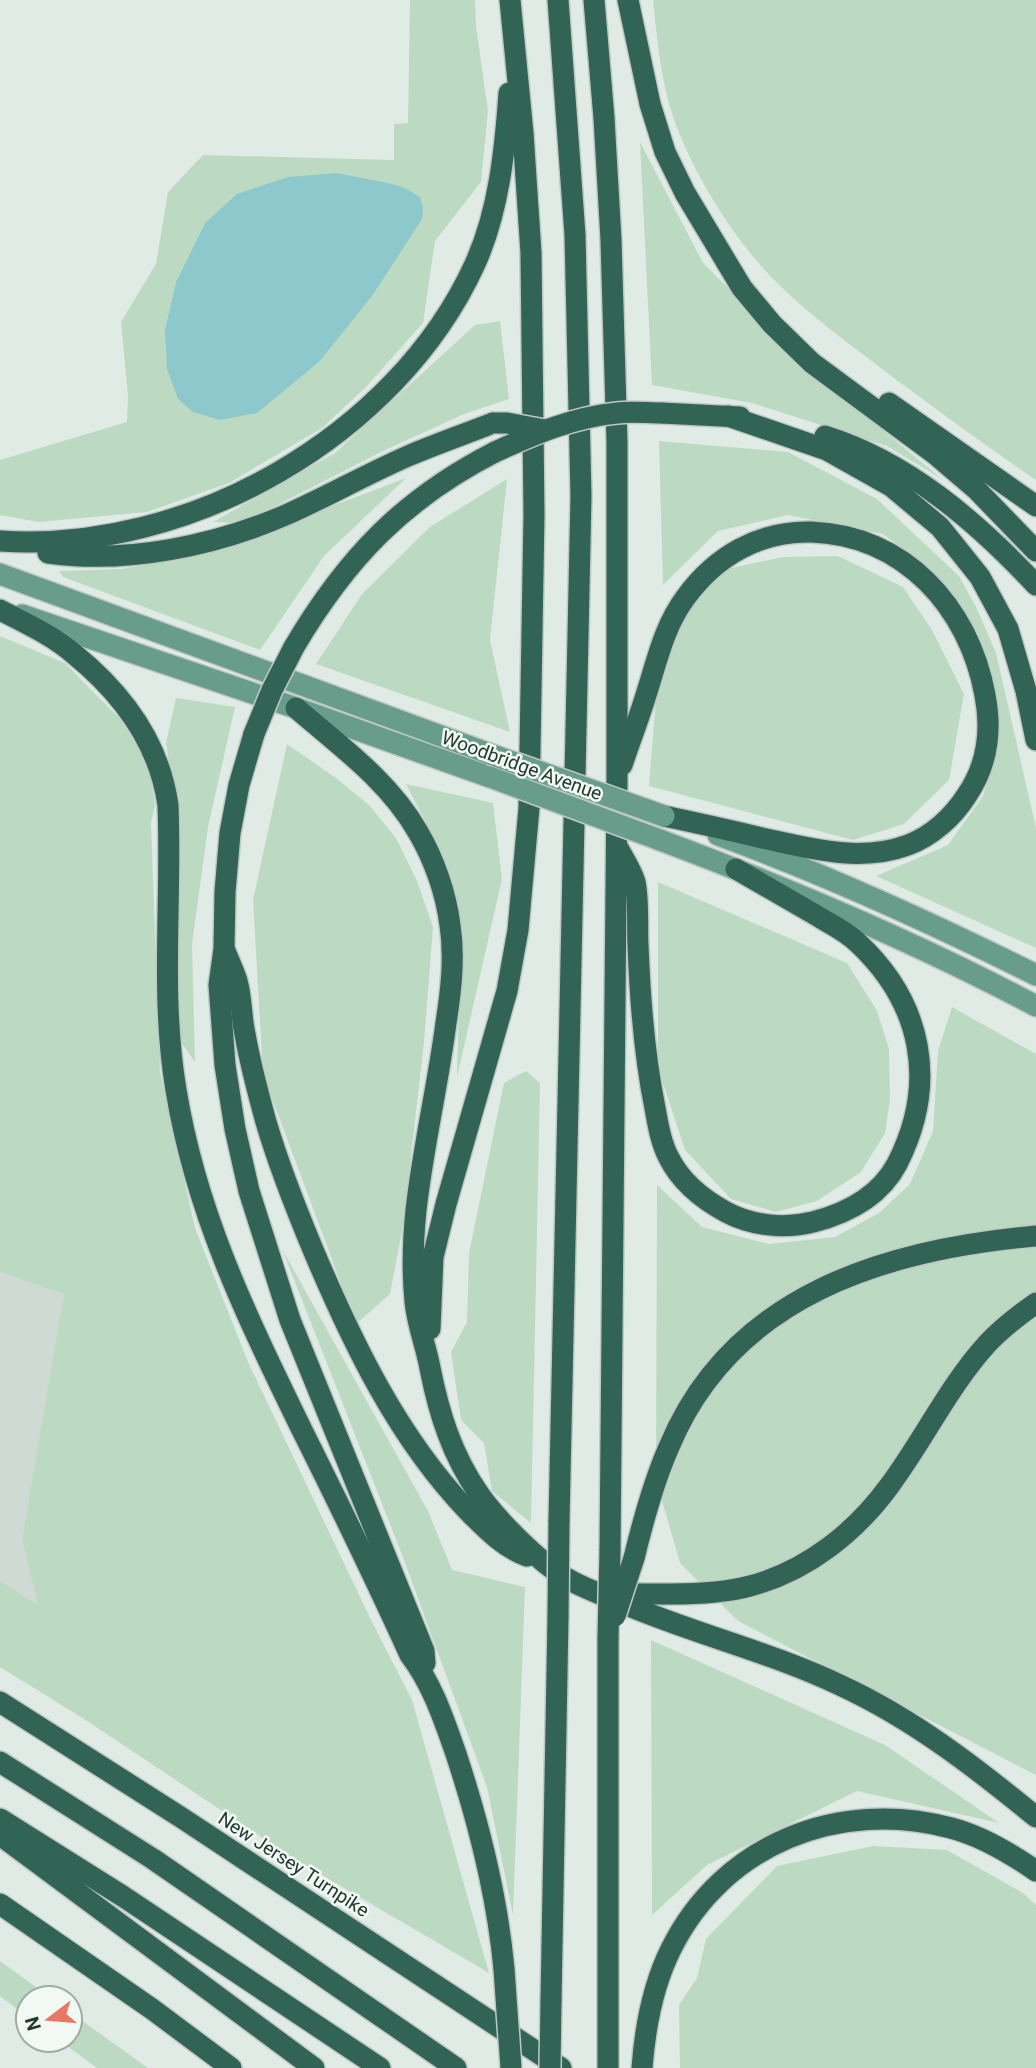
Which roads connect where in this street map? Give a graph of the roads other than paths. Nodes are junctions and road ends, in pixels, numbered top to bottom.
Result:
1 (510, 0) edge
2 (558, 0) edge
3 (594, 0) edge
4 (628, 0) edge
5 (514, 32) junction
6 (724, 261) junction
7 (728, 416) junction
8 (545, 430) junction
9 (1036, 506) edge
10 (0, 543) edge
11 (1036, 551) edge
12 (0, 574) edge
13 (1036, 585) edge
14 (0, 608) edge
15 (296, 708) junction
16 (1036, 740) edge
17 (617, 780) junction
18 (664, 816) junction
19 (616, 843) junction
20 (736, 869) junction
21 (224, 950) junction
22 (1036, 975) edge
23 (1036, 1006) edge
24 (1036, 1236) edge
25 (1036, 1303) edge
26 (430, 1366) junction
27 (544, 1561) junction
28 (589, 1589) junction
29 (608, 1638) junction
30 (426, 1675) junction
31 (0, 1702) edge
32 (0, 1762) edge
33 (1036, 1817) edge
34 (0, 1819) edge
35 (0, 1835) edge
36 (1036, 1871) edge
37 (0, 1904) edge
38 (231, 2068) edge
39 (314, 2068) edge
40 (380, 2068) edge
41 (456, 2068) edge
42 (511, 2068) edge
43 (550, 2068) edge
44 (561, 2068) edge
45 (608, 2068) edge
46 (642, 2068) edge

1 - 5 highway
2 - 43 highway, bridge
3 - 17 highway
4 - 6 highway
5 - 10 highway
5 - 26 highway
6 - 9 highway
6 - 11 highway
7 - 8 highway, bridge
7 - 13 highway
7 - 16 highway
8 - 10 highway, bridge
8 - 21 highway, bridge
12 - 18 main road, Woodbridge Avenue, bridge
14 - 15 main road, Woodbridge Avenue
14 - 30 highway
15 - 20 main road, Woodbridge Avenue, bridge
15 - 26 highway
17 - 18 highway
17 - 19 highway
18 - 22 main road, Woodbridge Avenue
19 - 20 highway
19 - 29 highway, bridge
20 - 23 main road, Woodbridge Avenue
21 - 27 highway
21 - 30 highway
24 - 29 highway, bridge
25 - 28 highway
26 - 27 highway
27 - 28 highway
28 - 33 highway
29 - 45 highway
30 - 42 highway, bridge
31 - 44 highway, New Jersey Turnpike
32 - 41 highway
34 - 40 highway
35 - 39 highway
36 - 46 highway
37 - 38 highway

